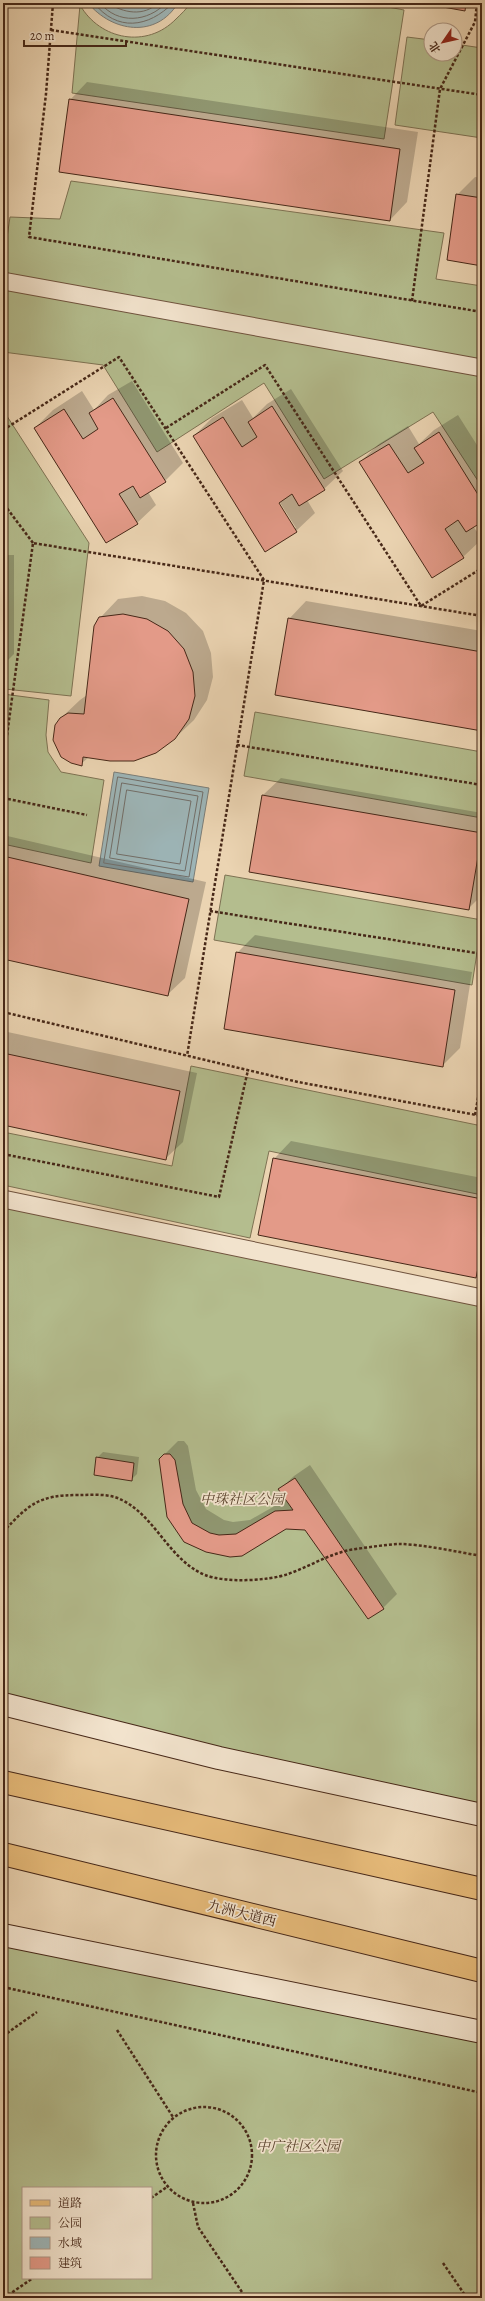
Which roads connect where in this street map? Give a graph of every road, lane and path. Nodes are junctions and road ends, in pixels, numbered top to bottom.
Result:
1 (53, 3) edge
2 (477, 3) edge
3 (51, 30) junction
4 (440, 89) junction
5 (482, 95) edge
6 (3, 281) edge
7 (412, 301) junction
8 (482, 312) edge
9 (482, 368) edge
10 (166, 428) junction
11 (3, 430) edge
12 (3, 507) edge
13 (34, 543) junction
14 (482, 568) edge
15 (264, 580) junction
16 (421, 606) junction
17 (482, 616) edge
18 (237, 745) junction
19 (3, 765) edge
20 (482, 785) edge
21 (3, 798) edge
22 (87, 815) dead end
23 (210, 911) junction
24 (482, 954) edge
25 (3, 1012) edge
26 (187, 1056) junction
27 (248, 1070) junction
28 (482, 1076) edge
29 (475, 1115) junction
30 (482, 1116) edge
31 (3, 1154) edge
32 (3, 1199) edge
33 (482, 1298) edge
34 (3, 1532) edge
35 (482, 1556) edge
36 (3, 1704) edge
37 (3, 1782) edge
38 (482, 1816) edge
39 (3, 1854) edge
40 (482, 1889) edge
41 (3, 1935) edge
42 (482, 1971) edge
43 (3, 1988) edge
44 (37, 2012) dead end
45 (118, 2030) dead end
46 (482, 2032) edge
47 (3, 2036) edge
48 (482, 2093) edge
49 (173, 2117) junction
50 (167, 2187) junction
51 (152, 2197) edge
52 (193, 2203) junction
53 (443, 2263) dead end
54 (32, 2279) edge
55 (4, 2298) edge
56 (246, 2298) edge
57 (467, 2298) edge

1 - 3 path
2 - 4 path
3 - 4 path
3 - 7 path
4 - 5 path
4 - 7 path
6 - 9 lane
7 - 8 path
10 - 11 path
10 - 15 path
10 - 16 path
12 - 13 path
13 - 15 path
13 - 19 path
14 - 16 path
15 - 16 path
15 - 18 path
16 - 17 path
18 - 20 path
18 - 23 path
21 - 22 path
23 - 24 path
23 - 26 path
25 - 26 path
26 - 27 path
27 - 29 path
27 - 31 path
28 - 29 path
29 - 30 path
32 - 33 lane
34 - 35 path
36 - 38 main road
37 - 40 main road
39 - 42 main road, 九洲大道西
41 - 46 main road
43 - 48 path
44 - 47 path
45 - 49 path
49 - 50 path
49 - 52 path
50 - 51 path
50 - 52 path
52 - 56 path
53 - 57 path
54 - 55 path

